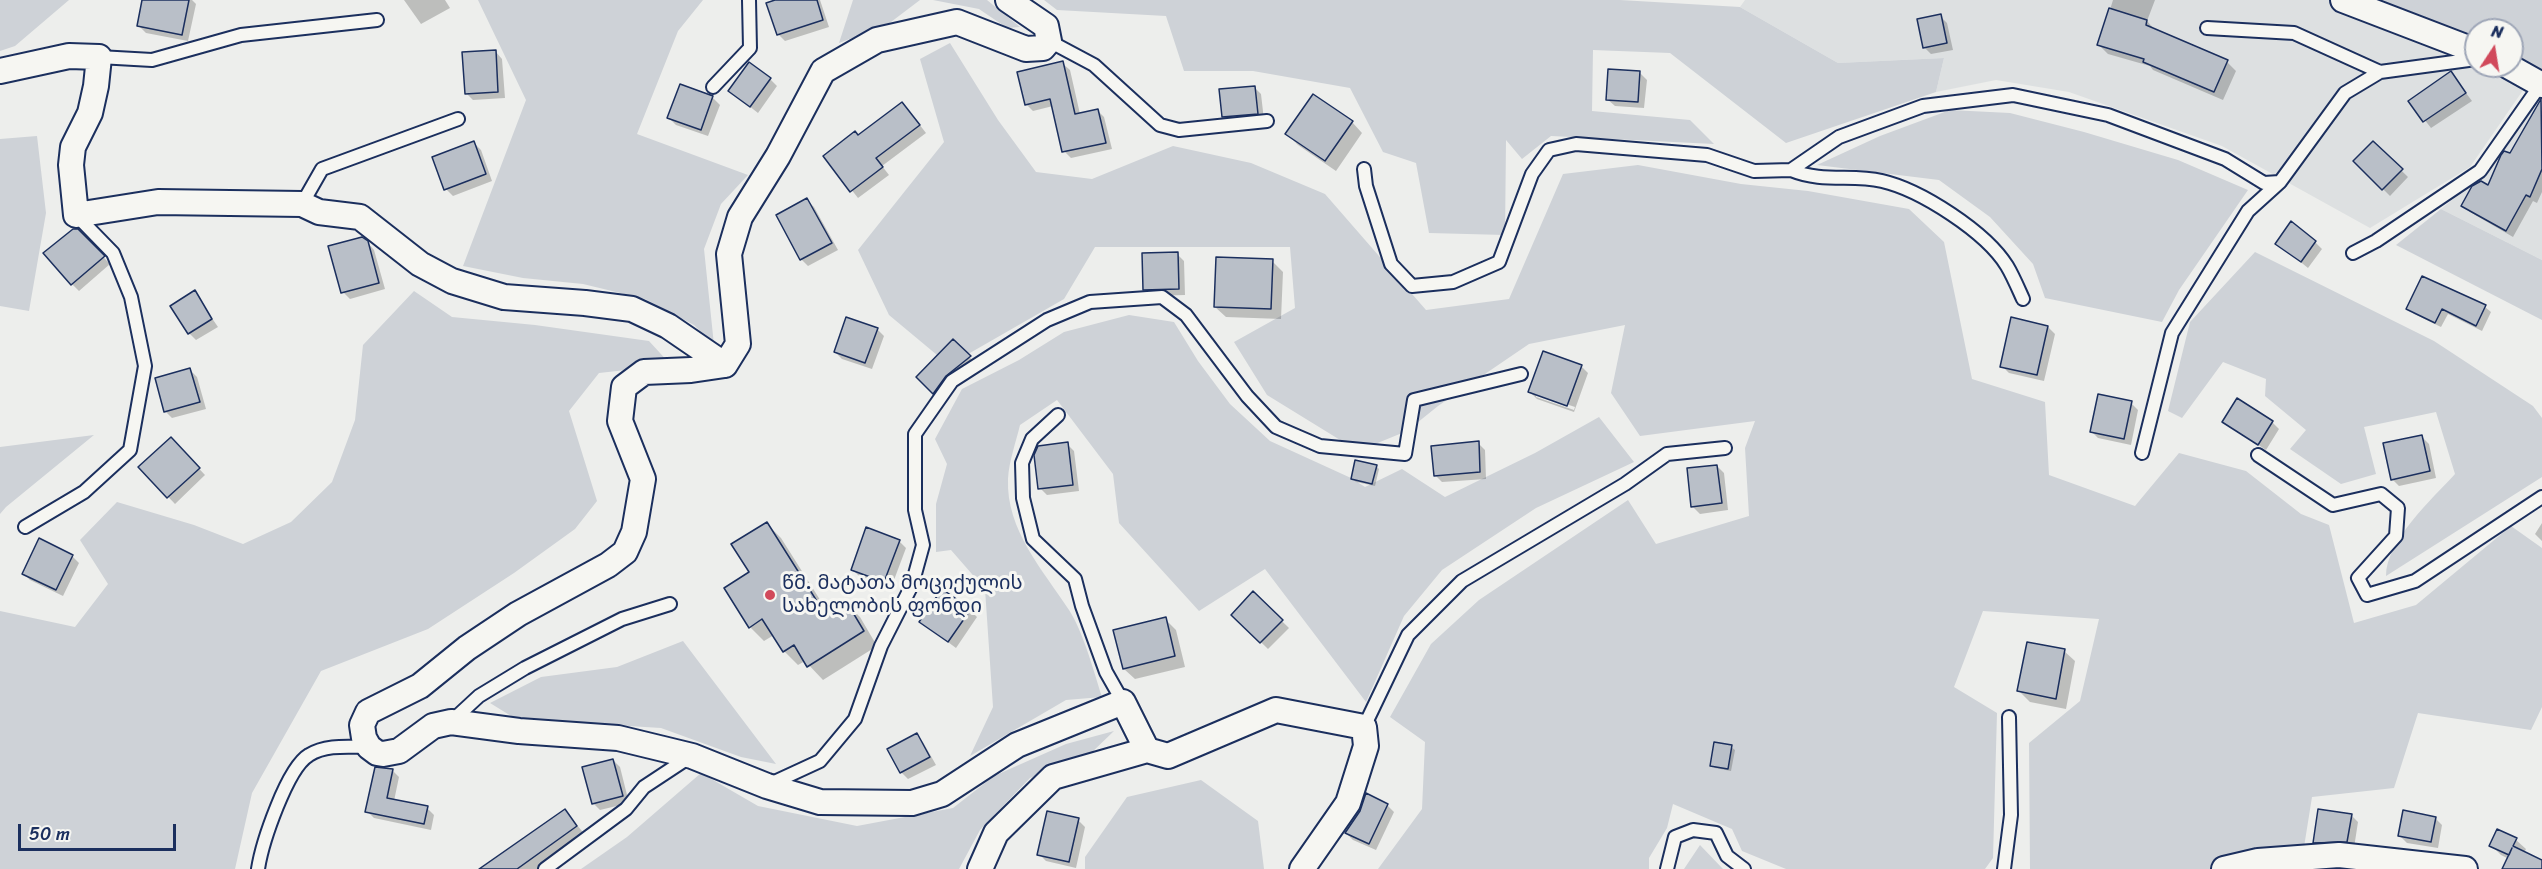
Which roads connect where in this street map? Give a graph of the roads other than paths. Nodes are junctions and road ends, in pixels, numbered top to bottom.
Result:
1 (749, 0) edge
2 (1008, 0) edge
3 (2343, 0) edge
4 (377, 20) dead end
5 (2207, 28) dead end
6 (1049, 41) junction
7 (2464, 46) edge
8 (99, 57) junction
9 (2464, 61) edge
10 (0, 71) edge
11 (2380, 72) junction
12 (2524, 75) edge
13 (2541, 84) edge
14 (713, 87) dead end
15 (458, 119) dead end
16 (1267, 121) dead end
17 (1365, 169) dead end
18 (1791, 170) junction
19 (2280, 182) junction
20 (302, 204) junction
21 (76, 215) junction
22 (2353, 253) dead end
23 (2023, 299) dead end
24 (724, 365) junction
25 (1521, 374) dead end
26 (1058, 415) dead end
27 (1725, 448) dead end
28 (2142, 453) dead end
29 (2258, 455) dead end
30 (2542, 496) edge
31 (24, 527) dead end
32 (670, 604) dead end
33 (1123, 702) junction
34 (2009, 717) dead end
35 (451, 722) junction
36 (1364, 727) junction
37 (369, 747) junction
38 (1147, 750) junction
39 (692, 756) junction
40 (767, 786) junction
41 (258, 869) edge
42 (545, 869) edge
43 (980, 869) edge
44 (1302, 869) edge
45 (1667, 869) edge
46 (1744, 869) edge
47 (2004, 869) edge
48 (2224, 869) edge
49 (2465, 869) edge

1 - 14 lane
2 - 6 street
3 - 7 street
4 - 8 lane
5 - 11 lane
6 - 16 lane
6 - 24 street
8 - 10 street
8 - 21 street
9 - 11 lane
11 - 19 lane
12 - 13 street
13 - 22 lane
15 - 20 lane
17 - 18 lane
18 - 19 lane
18 - 23 lane
19 - 28 lane
20 - 21 street
20 - 24 street
21 - 31 lane
24 - 37 street
25 - 40 lane
26 - 33 lane
27 - 36 lane
29 - 30 lane
32 - 35 lane
33 - 38 street
33 - 40 street
34 - 47 lane
35 - 37 street
35 - 39 street
36 - 38 street
36 - 44 street
37 - 41 lane
38 - 43 street
39 - 40 street
39 - 42 lane
45 - 46 lane
48 - 49 street

